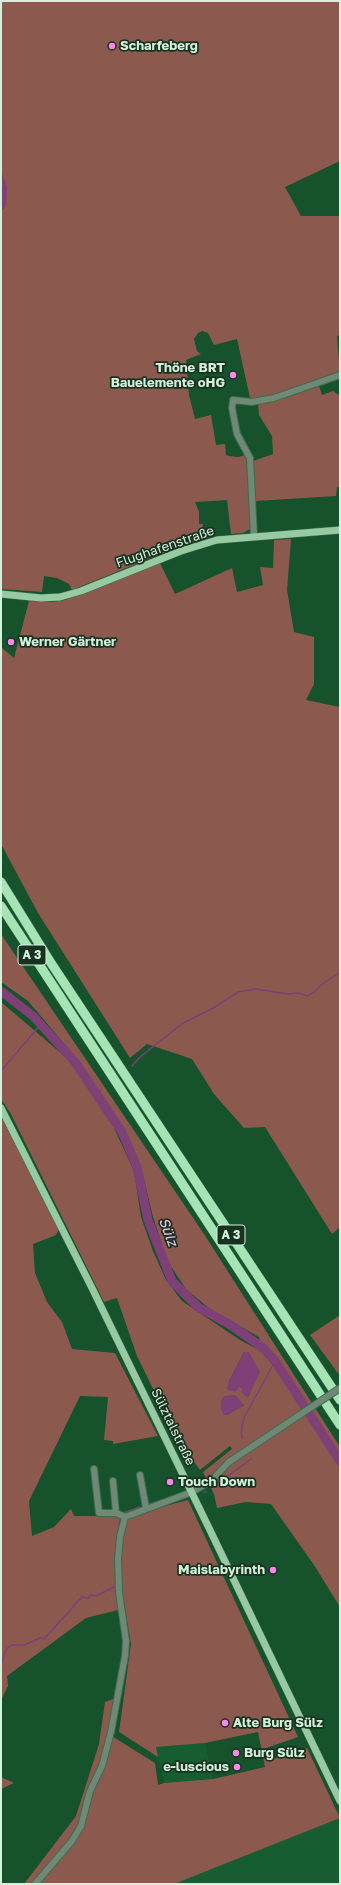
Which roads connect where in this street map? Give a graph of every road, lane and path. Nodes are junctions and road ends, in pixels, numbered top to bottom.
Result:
1 (340, 375) edge
2 (340, 530) edge
3 (254, 536) junction
4 (1, 594) edge
5 (1, 882) edge
6 (1, 906) edge
7 (1, 1108) edge
8 (340, 1388) edge
9 (340, 1400) edge
10 (340, 1425) edge
11 (94, 1468) dead end
12 (140, 1475) dead end
13 (113, 1481) dead end
14 (192, 1492) junction
15 (146, 1508) junction
16 (116, 1513) junction
17 (124, 1517) junction
18 (340, 1801) edge
19 (35, 1884) edge

1 - 3 street
2 - 3 main road, Flughafenstraße
3 - 4 main road, Flughafenstraße
5 - 9 highway, A 3
6 - 10 highway, A 3
7 - 14 main road, Sülztalstraße
8 - 14 street, bridge
11 - 16 street
12 - 15 street
13 - 16 street
14 - 15 street
14 - 18 main road, Sülztalstraße
15 - 17 street
16 - 17 street
17 - 19 street

